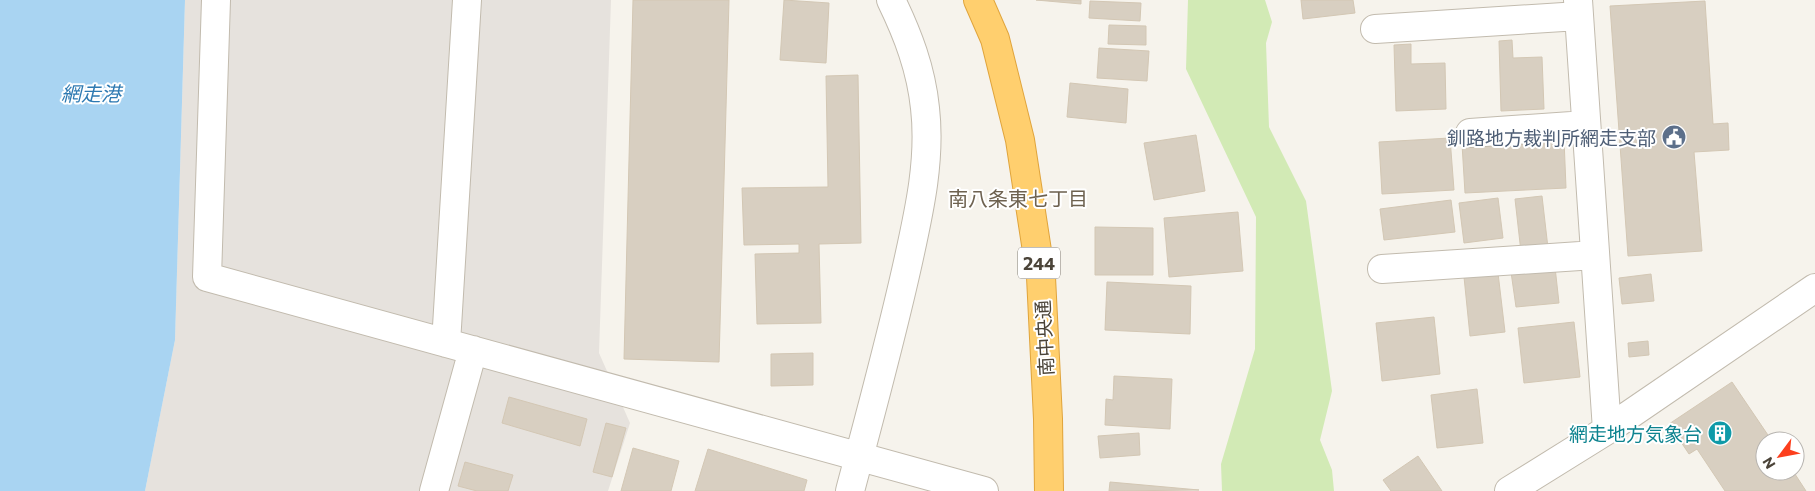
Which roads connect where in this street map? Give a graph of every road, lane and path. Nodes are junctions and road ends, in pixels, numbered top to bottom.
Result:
1 (216, 0) edge
2 (467, 0) edge
3 (891, 0) edge
4 (971, 0) edge
5 (978, 0) edge
6 (1579, 8) edge
7 (1375, 29) dead end
8 (995, 39) junction
9 (1586, 125) junction
10 (1470, 133) dead end
11 (1595, 254) junction
12 (1382, 268) dead end
13 (1815, 288) edge
14 (446, 343) junction
15 (473, 350) junction
16 (1607, 430) junction
17 (859, 457) junction
18 (434, 491) edge
19 (850, 491) edge
20 (984, 491) edge
21 (1049, 491) edge
22 (1509, 491) edge

1 - 14 street
2 - 14 street
3 - 17 street
4 - 8 highway, 南中央通 / 244
5 - 8 highway, 南中央通 / 244
6 - 7 street
6 - 9 street
8 - 21 highway, 南中央通 / 244
9 - 10 street
9 - 11 street
11 - 12 street
11 - 16 street
13 - 16 street
14 - 15 street
15 - 17 street
15 - 18 street
16 - 22 street
17 - 19 street
17 - 20 street

